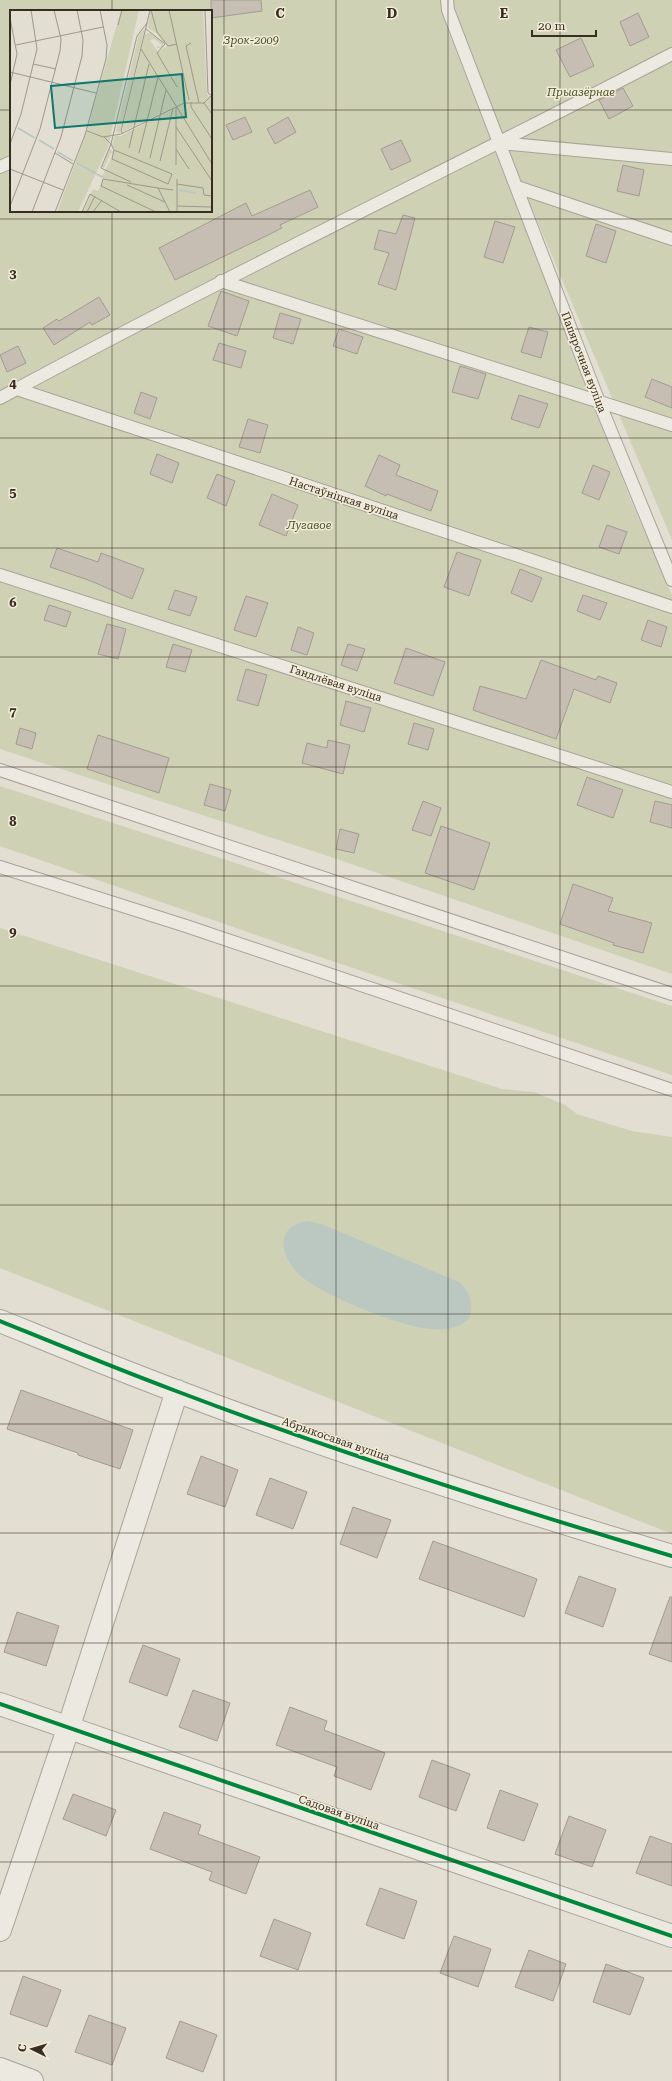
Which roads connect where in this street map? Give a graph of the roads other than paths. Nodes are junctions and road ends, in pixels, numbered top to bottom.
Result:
1 (447, 0) edge
2 (672, 54) edge
3 (501, 143) junction
4 (672, 159) edge
5 (10, 162) edge
6 (0, 167) edge
7 (517, 188) junction
8 (672, 239) edge
9 (221, 281) junction
10 (17, 389) junction
11 (0, 398) edge
12 (599, 402) junction
13 (672, 425) edge
14 (0, 575) edge
15 (672, 580) edge
16 (672, 607) edge
17 (0, 770) edge
18 (672, 792) edge
19 (0, 867) edge
20 (672, 994) edge
21 (672, 1090) edge
22 (0, 1321) edge
23 (177, 1391) junction
24 (672, 1556) edge
25 (0, 1704) edge
26 (68, 1729) junction
27 (0, 1930) edge
28 (672, 1936) edge
29 (0, 2069) edge
30 (32, 2081) edge

1 - 3 lane, Папярочная вуліца
2 - 3 lane
3 - 4 lane
3 - 7 lane, Папярочная вуліца
3 - 9 lane
5 - 6 lane
7 - 8 lane
7 - 12 lane, Папярочная вуліца
9 - 10 lane
9 - 12 lane
10 - 11 lane
10 - 16 lane, Настаўніцкая вуліца
12 - 13 lane
12 - 15 lane, Папярочная вуліца
14 - 18 lane, Гандлёвая вуліца
17 - 20 lane
19 - 21 lane
22 - 23 street, Абрыкосавая вуліца
23 - 24 street, Абрыкосавая вуліца
23 - 26 street
25 - 26 street, Садовая вуліца
26 - 27 street
26 - 28 street, Садовая вуліца
29 - 30 street

